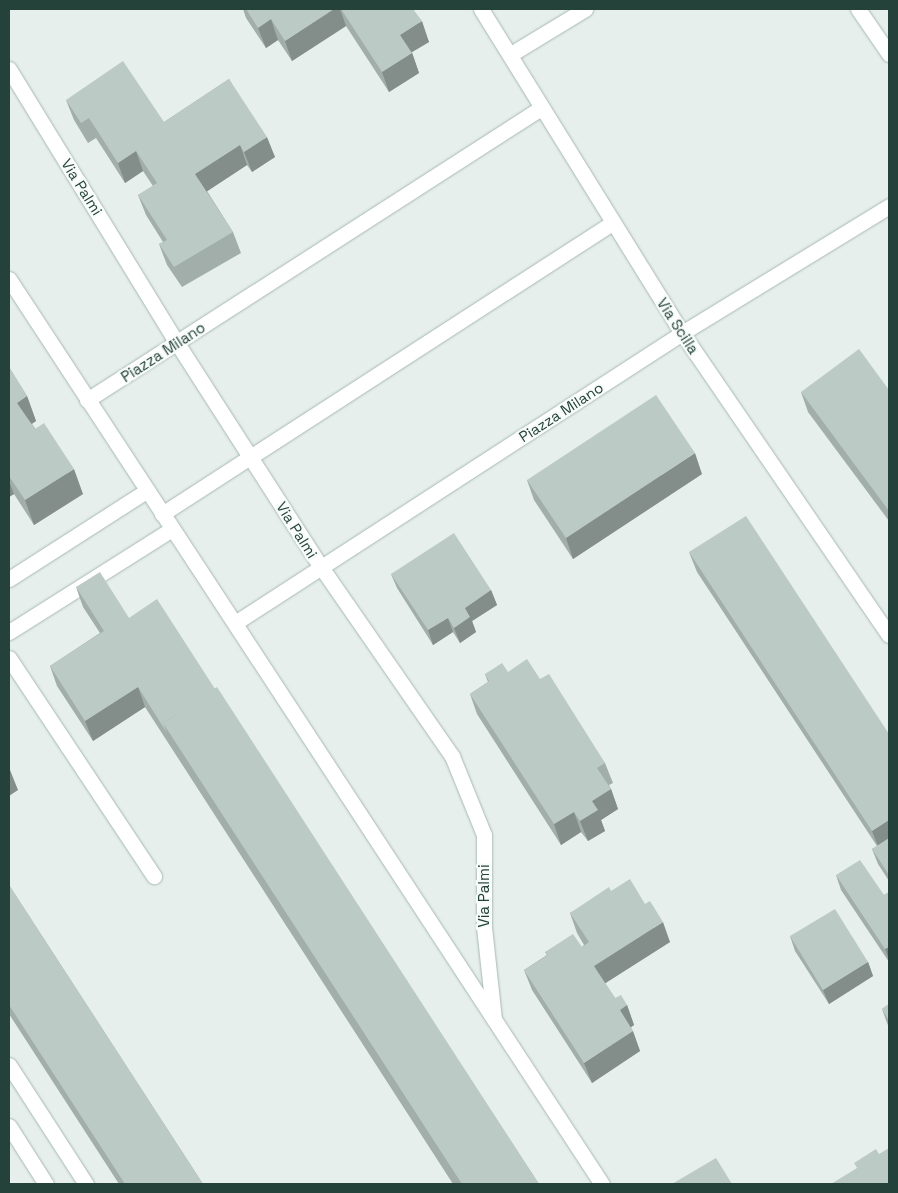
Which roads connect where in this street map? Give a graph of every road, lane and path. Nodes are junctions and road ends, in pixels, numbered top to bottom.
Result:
1 (481, 9) edge
2 (585, 9) edge
3 (858, 9) edge
4 (511, 54) junction
5 (889, 54) edge
6 (9, 69) edge
7 (541, 108) junction
8 (889, 206) edge
9 (612, 223) junction
10 (9, 280) edge
11 (682, 333) junction
12 (178, 343) junction
13 (87, 400) junction
14 (251, 456) junction
15 (146, 491) junction
16 (162, 514) junction
17 (172, 529) junction
18 (321, 567) junction
19 (9, 579) edge
20 (235, 623) junction
21 (9, 632) edge
22 (889, 635) edge
23 (9, 658) edge
24 (154, 876) dead end
25 (494, 1020) junction
26 (9, 1065) edge
27 (9, 1126) edge
28 (46, 1184) edge
29 (86, 1184) edge
30 (602, 1184) edge

1 - 4 street, Via Scilla
2 - 4 street
3 - 5 street
4 - 7 street, Via Scilla
6 - 12 street, Via Palmi
7 - 9 street, Via Scilla
7 - 12 street, Piazza Milano
8 - 11 street, Piazza Milano
9 - 11 street, Via Scilla
9 - 14 street
10 - 13 street, Via Palmi
11 - 18 street, Piazza Milano
11 - 22 street, Via Scilla
12 - 13 street, Piazza Milano
12 - 14 street, Via Palmi
13 - 15 street, Via Palmi
14 - 16 street
14 - 18 street, Via Palmi
15 - 16 street, Via Palmi
15 - 19 street
16 - 17 street, Via Palmi
17 - 20 street, Via Palmi
17 - 21 street
18 - 20 street, Piazza Milano
18 - 25 street, Via Palmi
20 - 25 street, Via Palmi
23 - 24 street
25 - 30 street, Via Palmi
26 - 29 street
27 - 28 street

